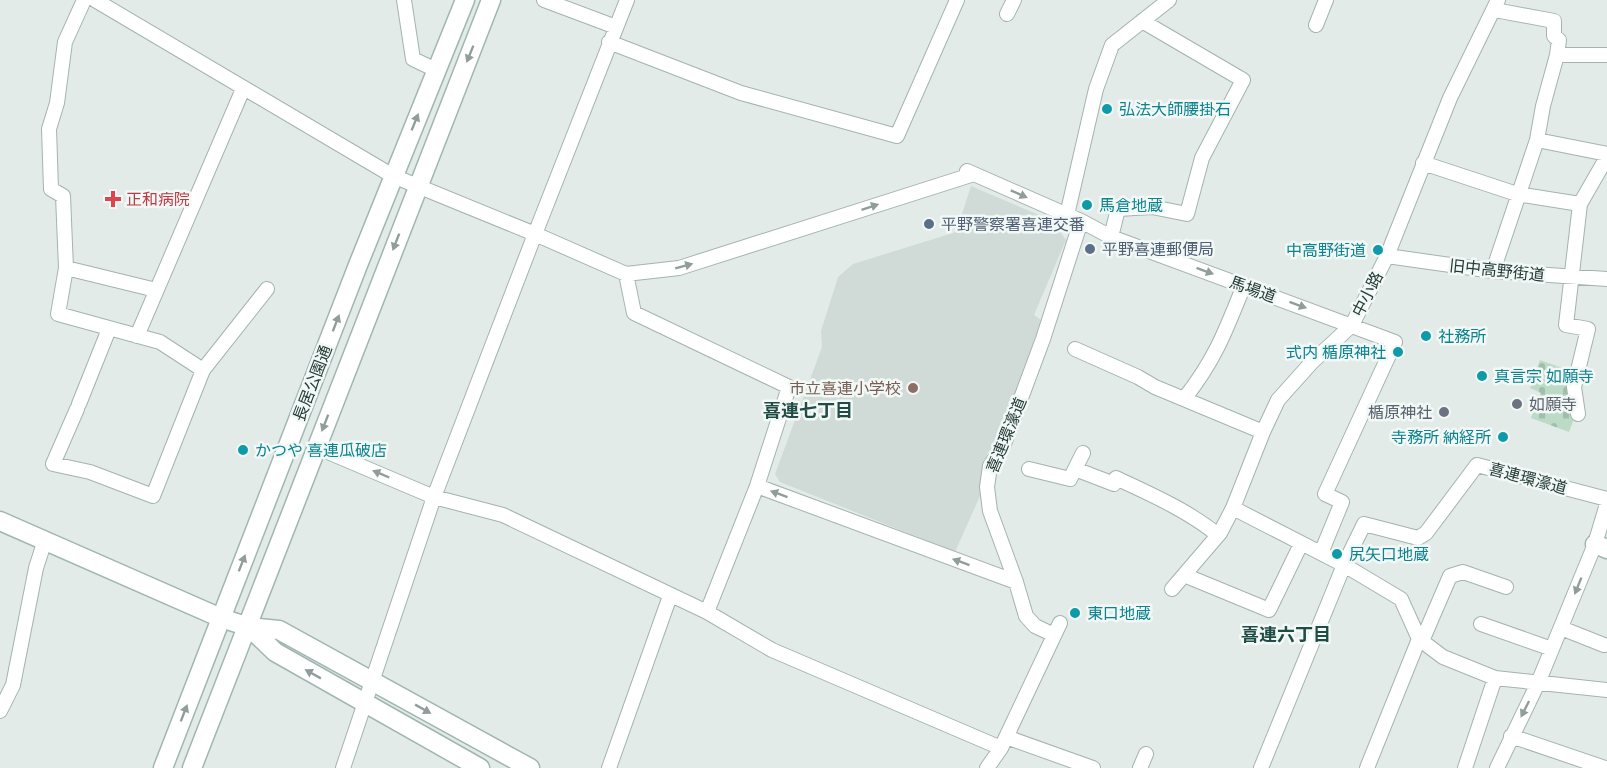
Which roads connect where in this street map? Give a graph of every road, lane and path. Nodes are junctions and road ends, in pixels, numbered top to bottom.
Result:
1 (84, 0) edge
2 (404, 0) edge
3 (465, 0) edge
4 (491, 0) edge
5 (544, 0) edge
6 (627, 0) edge
7 (957, 0) edge
8 (1014, 0) edge
9 (1169, 0) edge
10 (1326, 0) edge
11 (103, 3) edge
12 (1497, 5) edge
13 (1007, 14) dead end
14 (1142, 21) junction
15 (1316, 25) dead end
16 (616, 27) junction
17 (609, 42) junction
18 (1607, 45) edge
19 (1585, 54) junction
20 (1557, 55) junction
21 (1607, 55) edge
22 (435, 70) junction
23 (243, 89) junction
24 (1537, 140) junction
25 (1607, 156) edge
26 (1424, 163) junction
27 (393, 176) junction
28 (417, 187) junction
29 (1517, 194) junction
30 (1580, 204) junction
31 (1067, 215) junction
32 (1081, 221) junction
33 (535, 234) junction
34 (1111, 237) junction
35 (1387, 256) junction
36 (66, 268) junction
37 (1493, 271) junction
38 (626, 274) junction
39 (1571, 277) junction
40 (1607, 279) edge
41 (1244, 285) junction
42 (267, 289) dead end
43 (156, 290) junction
44 (1352, 325) junction
45 (109, 329) junction
46 (137, 336) junction
47 (1075, 349) dead end
48 (203, 370) junction
49 (1184, 399) junction
50 (1578, 414) dead end
51 (1263, 432) junction
52 (316, 447) junction
53 (1083, 453) dead end
54 (1029, 469) dead end
55 (1075, 469) junction
56 (757, 486) junction
57 (434, 497) junction
58 (1607, 499) edge
59 (1607, 504) edge
60 (1233, 508) junction
61 (0, 520) edge
62 (1218, 535) junction
63 (45, 540) junction
64 (1301, 544) junction
65 (1601, 547) edge
66 (1321, 553) junction
67 (1344, 565) junction
68 (1184, 575) junction
69 (1016, 582) junction
70 (1506, 587) dead end
71 (1172, 589) dead end
72 (670, 596) junction
73 (707, 612) junction
74 (220, 618) junction
75 (1481, 624) dead end
76 (249, 627) junction
77 (1561, 628) junction
78 (1421, 640) junction
79 (1604, 645) dead end
80 (1552, 650) junction
81 (1495, 678) junction
82 (372, 680) junction
83 (1538, 683) junction
84 (1607, 690) edge
85 (365, 702) junction
86 (0, 711) edge
87 (1511, 736) junction
88 (1003, 743) junction
89 (1146, 754) dead end
90 (163, 768) edge
91 (192, 768) edge
92 (343, 768) edge
93 (480, 768) edge
94 (530, 768) edge
95 (609, 768) edge
96 (987, 768) edge
97 (1093, 768) edge
98 (1140, 768) edge
99 (1261, 768) edge
100 (1367, 768) edge
101 (1465, 768) edge
102 (1497, 768) edge
103 (1605, 768) edge

1 - 36 street
2 - 22 street
3 - 22 main road, 長居公園通
4 -> 28 main road, 長居公園通
5 - 16 street
6 - 16 street
7 - 17 street
8 - 13 street
9 - 14 street
10 - 15 street
11 - 23 street
12 - 20 street
12 - 26 street, 中小路
14 - 31 street
14 - 34 street
16 - 17 street
17 - 33 street
18 - 19 street
19 - 20 street
19 - 21 street
20 - 24 street
27 -> 22 main road, 長居公園通
23 - 27 street
23 - 43 street
24 - 25 street
24 - 29 street
25 - 30 street
26 - 29 street
26 - 35 street, 中小路
27 - 28 street
74 -> 27 main road, 長居公園通
28 - 33 street
28 -> 52 main road, 長居公園通
29 - 30 street
29 - 37 street
30 - 39 street
31 - 32 street, 馬場道
38 -> 31 street
32 - 34 street, 馬場道
32 - 69 street, 喜連環濠道
33 - 38 street
33 - 57 street
34 -> 41 street, 馬場道
35 - 37 street, 旧中高野街道
35 - 44 street, 中小路
36 - 43 street
36 - 45 street
37 - 39 street, 旧中高野街道
38 - 56 street
39 - 40 street, 旧中高野街道
39 - 50 street
41 -> 44 street, 馬場道
41 - 49 street
42 - 48 street
43 - 46 street
44 - 51 street, 中小路
44 - 66 street, 馬場道
45 - 46 street
45 - 48 street
46 - 48 street
47 - 49 street
49 - 51 street
51 - 60 street, 中小路
57 -> 52 street
52 - 76 main road, 長居公園通
53 - 55 street
54 - 55 street
55 - 62 street
69 -> 56 street
56 - 73 street
57 - 72 street
57 - 82 street
58 - 67 street, 喜連環濠道
59 - 65 street
60 - 62 street, 中小路
60 - 64 street
61 - 63 main road
62 - 68 street, 中小路
63 - 74 main road
63 - 86 street
64 - 66 street
64 - 68 street
65 -> 77 street
66 - 67 street
67 - 78 street
67 - 99 street, 喜連環濠道
68 - 71 street, 中小路
69 - 88 street, 喜連環濠道
70 - 78 street
72 - 73 street
72 - 95 street
73 - 88 street
74 - 76 main road
90 -> 74 main road, 長居公園通
75 - 80 street
76 - 82 main road
85 -> 76 main road
76 - 91 main road, 長居公園通
77 - 79 street
77 - 80 street
78 - 81 street
78 - 100 street
80 - 83 street
81 - 83 street
81 - 101 street
82 - 85 street
82 -> 94 main road
83 - 84 street
83 -> 87 street
85 - 92 street
85 - 93 main road
87 - 102 street
87 - 103 street
88 - 96 street
88 - 97 street
89 - 98 street

